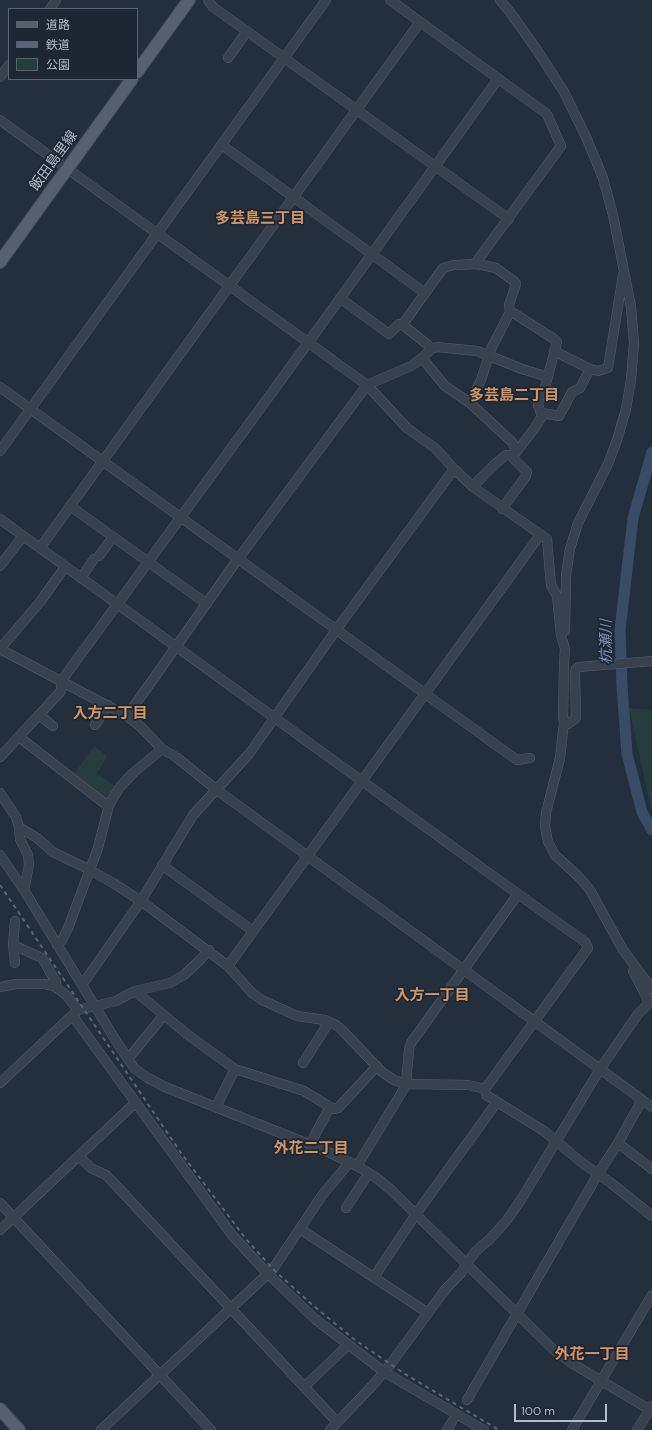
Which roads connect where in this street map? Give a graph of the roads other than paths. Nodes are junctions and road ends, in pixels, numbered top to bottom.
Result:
1 (189, 0) edge
2 (208, 0) edge
3 (326, 0) edge
4 (390, 0) edge
5 (500, 0) edge
6 (420, 22) junction
7 (247, 31) junction
8 (228, 58) dead end
9 (285, 58) junction
10 (8, 66) edge
11 (138, 71) edge
12 (0, 77) edge
13 (498, 79) junction
14 (131, 80) edge
15 (357, 110) junction
16 (0, 120) edge
17 (222, 145) junction
18 (435, 167) junction
19 (67, 169) junction
20 (294, 197) junction
21 (509, 219) junction
22 (158, 234) junction
23 (372, 254) junction
24 (0, 262) edge
25 (477, 264) junction
26 (624, 270) junction
27 (230, 286) junction
28 (425, 293) junction
29 (340, 298) junction
30 (510, 312) junction
31 (403, 324) junction
32 (308, 343) junction
33 (431, 348) junction
34 (554, 351) junction
35 (490, 356) junction
36 (422, 358) junction
37 (590, 369) junction
38 (548, 377) junction
39 (367, 385) junction
40 (0, 387) edge
41 (470, 403) junction
42 (30, 409) junction
43 (542, 413) junction
44 (0, 451) edge
45 (514, 453) junction
46 (102, 460) junction
47 (454, 469) junction
48 (473, 487) junction
49 (70, 506) junction
50 (502, 509) junction
51 (180, 517) junction
52 (0, 519) edge
53 (540, 535) junction
54 (23, 536) junction
55 (113, 537) junction
56 (40, 548) junction
57 (238, 559) junction
58 (148, 562) junction
59 (0, 566) edge
60 (65, 567) junction
61 (81, 578) junction
62 (206, 604) junction
63 (118, 605) junction
64 (336, 630) junction
65 (564, 642) junction
66 (176, 648) junction
67 (0, 649) edge
68 (652, 661) edge
69 (62, 680) junction
70 (426, 694) junction
71 (108, 705) junction
72 (39, 715) junction
73 (127, 716) junction
74 (274, 718) junction
75 (564, 722) junction
76 (95, 725) dead end
77 (53, 726) dead end
78 (19, 736) junction
79 (162, 749) junction
80 (0, 757) edge
81 (530, 758) dead end
82 (362, 781) junction
83 (217, 790) junction
84 (0, 793) edge
85 (109, 805) junction
86 (19, 827) junction
87 (0, 855) edge
88 (308, 855) junction
89 (162, 865) junction
90 (90, 870) junction
91 (24, 890) junction
92 (518, 894) junction
93 (141, 901) junction
94 (15, 921) dead end
95 (253, 931) junction
96 (13, 945) junction
97 (57, 945) junction
98 (209, 950) junction
99 (623, 950) junction
100 (15, 963) dead end
101 (228, 966) junction
102 (464, 969) junction
103 (82, 985) junction
104 (54, 986) junction
105 (0, 987) edge
106 (652, 989) edge
107 (135, 991) junction
108 (94, 1006) junction
109 (75, 1013) junction
110 (164, 1015) junction
111 (329, 1022) junction
112 (534, 1022) junction
113 (128, 1058) junction
114 (303, 1063) dead end
115 (376, 1066) junction
116 (234, 1069) junction
117 (600, 1069) junction
118 (0, 1083) edge
119 (406, 1084) junction
120 (485, 1089) junction
121 (642, 1100) junction
122 (497, 1102) junction
123 (135, 1103) junction
124 (216, 1107) junction
125 (330, 1107) junction
126 (652, 1107) edge
127 (557, 1142) junction
128 (618, 1143) junction
129 (310, 1144) junction
130 (79, 1156) junction
131 (354, 1164) junction
132 (652, 1169) edge
133 (369, 1173) junction
134 (598, 1174) junction
135 (0, 1203) edge
136 (346, 1208) dead end
137 (416, 1214) junction
138 (652, 1216) edge
139 (14, 1217) junction
140 (300, 1229) junction
141 (0, 1230) edge
142 (467, 1264) junction
143 (268, 1274) junction
144 (374, 1277) junction
145 (652, 1295) edge
146 (230, 1309) junction
147 (428, 1313) junction
148 (517, 1314) junction
149 (348, 1345) junction
150 (384, 1372) junction
151 (160, 1375) junction
152 (600, 1381) junction
153 (304, 1387) junction
154 (467, 1400) dead end
155 (0, 1409) edge
156 (651, 1409) edge
157 (453, 1420) dead end
158 (337, 1422) junction
159 (19, 1430) edge
160 (101, 1430) edge
161 (211, 1430) edge
162 (330, 1430) edge
163 (447, 1430) edge
164 (484, 1430) edge
165 (572, 1430) edge
166 (638, 1430) edge

1 - 11 main road
2 - 7 street
3 - 9 street
4 - 6 street
5 - 26 street
6 - 13 street
6 - 15 street
7 - 8 street
7 - 9 street
9 - 15 street
9 - 17 street
10 - 12 street
13 - 18 street
13 - 21 street
14 - 19 main road, 飯田島里線
15 - 18 street
15 - 20 street
16 - 19 street
17 - 20 street
17 - 22 street
18 - 21 street
18 - 23 street
19 - 22 street
19 - 24 main road, 飯田島里線
20 - 23 street
20 - 27 street
21 - 25 street
22 - 27 street
22 - 42 street
23 - 28 street
23 - 29 street
25 - 28 street
25 - 30 street
26 - 37 street
26 - 65 street
27 - 32 street
27 - 46 street
28 - 31 street
29 - 31 street
29 - 32 street
30 - 34 street
30 - 35 street
31 - 33 street
32 - 39 street
32 - 51 street
33 - 35 street
33 - 36 street
34 - 37 street
34 - 38 street
35 - 38 street
35 - 41 street
36 - 39 street
36 - 41 street
37 - 43 street
38 - 43 street
39 - 47 street
39 - 57 street
40 - 42 street
41 - 45 street
42 - 44 street
42 - 46 street
43 - 45 street
45 - 48 street
45 - 50 street
46 - 49 street
46 - 51 street
47 - 48 street
47 - 64 street
48 - 50 street
49 - 55 street
49 - 56 street
50 - 53 street
51 - 57 street
51 - 58 street
52 - 54 street
53 - 65 street
53 - 70 street
54 - 56 street
54 - 59 street
55 - 58 street
55 - 61 street
56 - 60 street
57 - 62 street
57 - 64 street
58 - 62 street
58 - 63 street
60 - 61 street
60 - 67 street
61 - 63 street
62 - 66 street
63 - 66 street
63 - 69 street
64 - 70 street
64 - 74 street
65 - 75 street
66 - 73 street
66 - 74 street
67 - 69 street
68 - 75 street
69 - 71 street
69 - 72 street
70 - 81 street
70 - 82 street
71 - 73 street
71 - 76 street
72 - 77 street
72 - 78 street
73 - 79 street
74 - 82 street
74 - 83 street
75 - 99 street
78 - 80 street
78 - 85 street
79 - 83 street
79 - 85 street
82 - 88 street
82 - 92 street
83 - 88 street
83 - 89 street
84 - 86 street
85 - 90 street
86 - 90 street
86 - 91 street
87 - 91 street
88 - 95 street
88 - 102 street
89 - 93 street
89 - 95 street
90 - 93 street
90 - 97 street
91 - 97 street
92 - 102 street
92 - 112 street
93 - 98 street
93 - 103 street
94 - 96 street
95 - 101 street
96 - 100 street
96 - 104 street
97 - 103 street
98 - 101 street
98 - 107 street
99 - 106 street
99 - 117 street
101 - 111 street
102 - 112 street
102 - 119 street
103 - 108 street
104 - 105 street
104 - 109 street
107 - 108 street
107 - 110 street
108 - 109 street
108 - 113 street
109 - 118 street
109 - 123 street
110 - 113 street
110 - 116 street
111 - 114 street
111 - 115 street
112 - 117 street
112 - 120 street
113 - 124 street
115 - 119 street
115 - 125 street
116 - 124 street
116 - 125 street
117 - 121 street
117 - 127 street
119 - 120 street
119 - 131 street
120 - 122 street
121 - 126 street
121 - 128 street
122 - 127 street
122 - 137 street
123 - 130 street
123 - 143 street
124 - 129 street
125 - 129 street
127 - 134 street
127 - 142 street
128 - 132 street
128 - 134 street
129 - 131 street
130 - 139 street
130 - 146 street
131 - 133 street
131 - 140 street
133 - 136 street
133 - 137 street
134 - 138 street
134 - 148 street
135 - 139 street
137 - 142 street
137 - 144 street
139 - 141 street
139 - 151 street
140 - 143 street
140 - 144 street
142 - 147 street
142 - 148 street
143 - 146 street
143 - 149 street
144 - 147 street
145 - 152 street
146 - 151 street
146 - 153 street
147 - 150 street
148 - 152 street
148 - 154 street
149 - 150 street
149 - 153 street
150 - 158 street
150 - 164 street
151 - 160 street
151 - 161 street
152 - 156 street
152 - 165 street
153 - 158 street
155 - 159 main road
156 - 166 street
157 - 163 street
158 - 162 street

